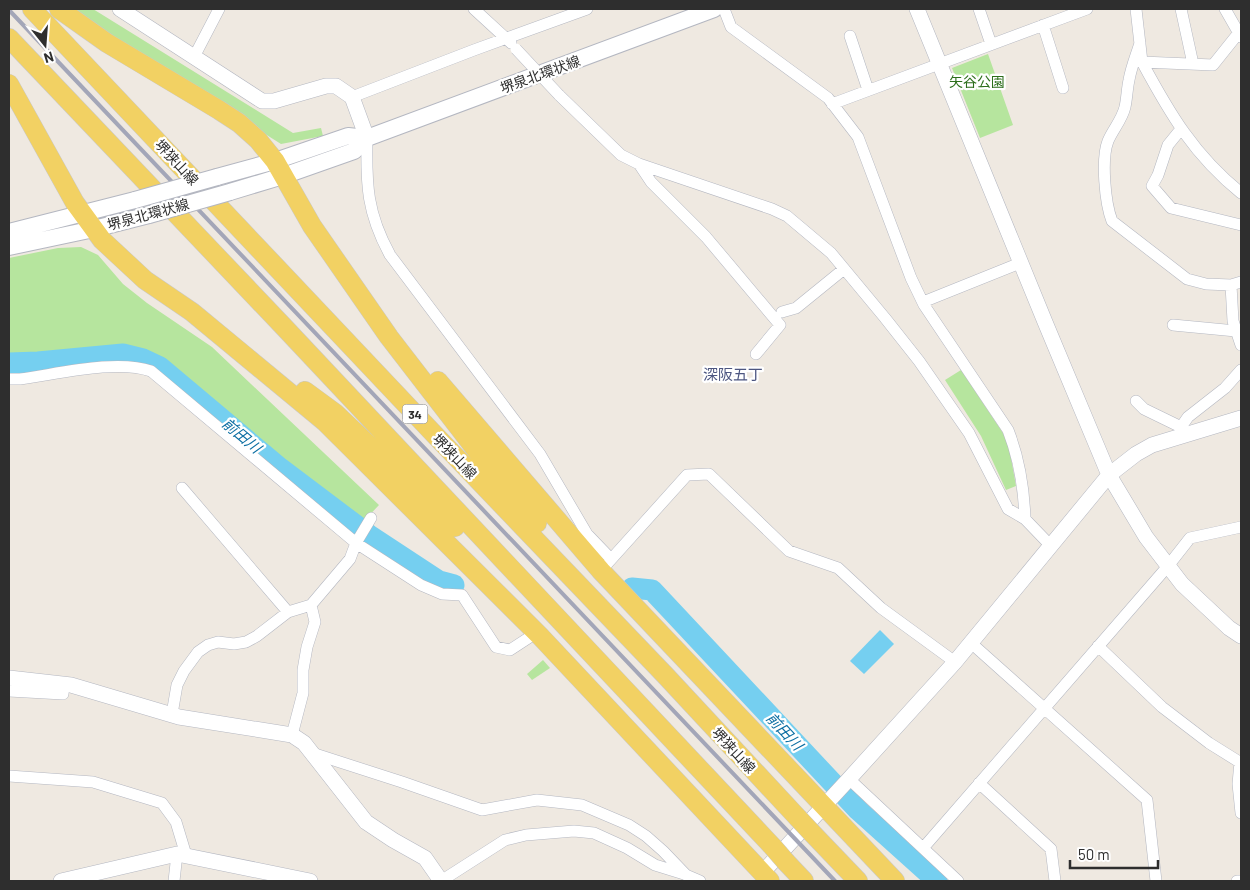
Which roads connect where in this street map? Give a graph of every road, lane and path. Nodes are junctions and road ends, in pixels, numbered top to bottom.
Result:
1 (32, 9) edge
2 (59, 9) edge
3 (120, 9) edge
4 (219, 9) edge
5 (474, 9) edge
6 (587, 9) edge
7 (714, 9) edge
8 (724, 9) edge
9 (917, 9) edge
10 (980, 9) edge
11 (1087, 9) edge
12 (1136, 9) edge
13 (1182, 9) edge
14 (1225, 9) edge
15 (1042, 25) junction
16 (1240, 33) edge
17 (850, 36) dead end
18 (9, 38) edge
19 (508, 39) junction
20 (1140, 43) junction
21 (991, 44) junction
22 (194, 57) junction
23 (1142, 62) junction
24 (939, 63) junction
25 (1194, 64) junction
26 (9, 84) edge
27 (1064, 88) dead end
28 (868, 90) junction
29 (352, 97) junction
30 (832, 104) junction
31 (1181, 129) junction
32 (367, 138) junction
33 (639, 164) junction
34 (279, 169) junction
35 (1241, 193) edge
36 (82, 214) junction
37 (1241, 225) edge
38 (94, 229) junction
39 (9, 232) edge
40 (9, 247) edge
41 (1020, 263) junction
42 (844, 269) junction
43 (1236, 284) edge
44 (923, 302) junction
45 (192, 312) junction
46 (782, 312) dead end
47 (1173, 325) dead end
48 (1236, 331) junction
49 (389, 337) junction
50 (1241, 345) edge
51 (756, 354) dead end
52 (1241, 370) edge
53 (9, 379) edge
54 (1136, 401) dead end
55 (1241, 418) edge
56 (1182, 431) junction
57 (1109, 474) junction
58 (182, 488) dead end
59 (1025, 519) junction
60 (370, 521) dead end
61 (1241, 527) edge
62 (356, 542) junction
63 (1050, 545) junction
64 (606, 565) junction
65 (1168, 566) junction
66 (526, 584) junction
67 (311, 605) junction
68 (288, 612) junction
69 (536, 633) junction
70 (1241, 636) edge
71 (970, 642) junction
72 (1098, 646) junction
73 (955, 662) junction
74 (665, 675) junction
75 (9, 678) edge
76 (64, 684) junction
77 (9, 690) edge
78 (1043, 708) junction
79 (172, 714) junction
80 (292, 735) junction
81 (312, 753) junction
82 (1241, 762) edge
83 (9, 776) edge
84 (849, 780) junction
85 (979, 783) junction
86 (829, 801) junction
87 (1241, 813) edge
88 (924, 847) junction
89 (182, 854) junction
90 (686, 874) junction
91 (761, 878) edge
92 (61, 881) edge
93 (174, 881) edge
94 (310, 881) edge
95 (441, 881) edge
96 (700, 881) edge
97 (804, 881) edge
98 (858, 881) edge
99 (895, 881) edge
100 (958, 881) edge
101 (1055, 881) edge
102 (1156, 881) edge
103 (1238, 881) edge
104 (1241, 881) edge

1 - 74 main road, 堺狭山線 / 34
2 - 34 main road
3 - 22 street
4 - 22 street
5 - 19 street
6 - 19 street
7 - 32 main road, 堺泉北環状線
8 - 30 street
9 - 24 street
10 - 21 street
11 - 15 street
12 - 20 street
13 - 25 street
14 - 16 street
15 - 21 street
15 - 27 street
16 - 25 street
17 - 28 street
18 - 66 main road
19 - 29 street
19 - 33 street, bridge
20 - 23 street
20 - 43 street
21 - 24 street
22 - 29 street
23 - 25 street
23 - 31 street
24 - 28 street
24 - 41 street
26 - 36 main road
28 - 30 street
29 - 32 street
30 - 44 street
31 - 35 street
31 - 37 street
32 - 34 main road, 堺泉北環状線
32 - 64 street
33 - 42 street
33 - 51 street
34 - 36 main road, 堺泉北環状線, bridge
34 - 38 main road, 堺泉北環状線, bridge
34 - 49 main road
36 - 38 main road
36 - 39 main road, 堺泉北環状線
38 - 40 main road, 堺泉北環状線
38 - 45 main road
41 - 44 street
41 - 57 street
42 - 46 street
42 - 59 street
43 - 48 street
44 - 59 street
45 - 66 main road
45 - 69 main road
47 - 48 street
48 - 50 street
49 - 64 main road
49 - 74 main road
52 - 56 street
53 - 62 street
54 - 56 street
55 - 56 street
56 - 57 street
57 - 63 street
57 - 65 street
58 - 68 street
59 - 63 street
60 - 62 street
61 - 65 street
62 - 67 street
62 - 69 street
63 - 71 street
64 - 73 street
64 - 86 main road
65 - 70 street
65 - 72 street
66 - 97 main road, bridge
67 - 68 street
67 - 80 street
68 - 79 street
69 - 91 main road
71 - 73 street
71 - 78 street
72 - 78 street
72 - 82 street
73 - 84 street
74 - 98 main road, 堺狭山線 / 34, bridge
75 - 76 street
76 - 77 street
76 - 79 street
78 - 85 street
78 - 102 street
79 - 80 street
80 - 81 street
81 - 90 street
81 - 95 street
82 - 87 street
83 - 89 street
84 - 86 street
84 - 88 street
85 - 88 street
85 - 101 street
86 - 91 street
86 - 99 main road
88 - 100 street
89 - 92 street
89 - 93 street
89 - 94 street
90 - 95 street
90 - 96 street
103 - 104 street

